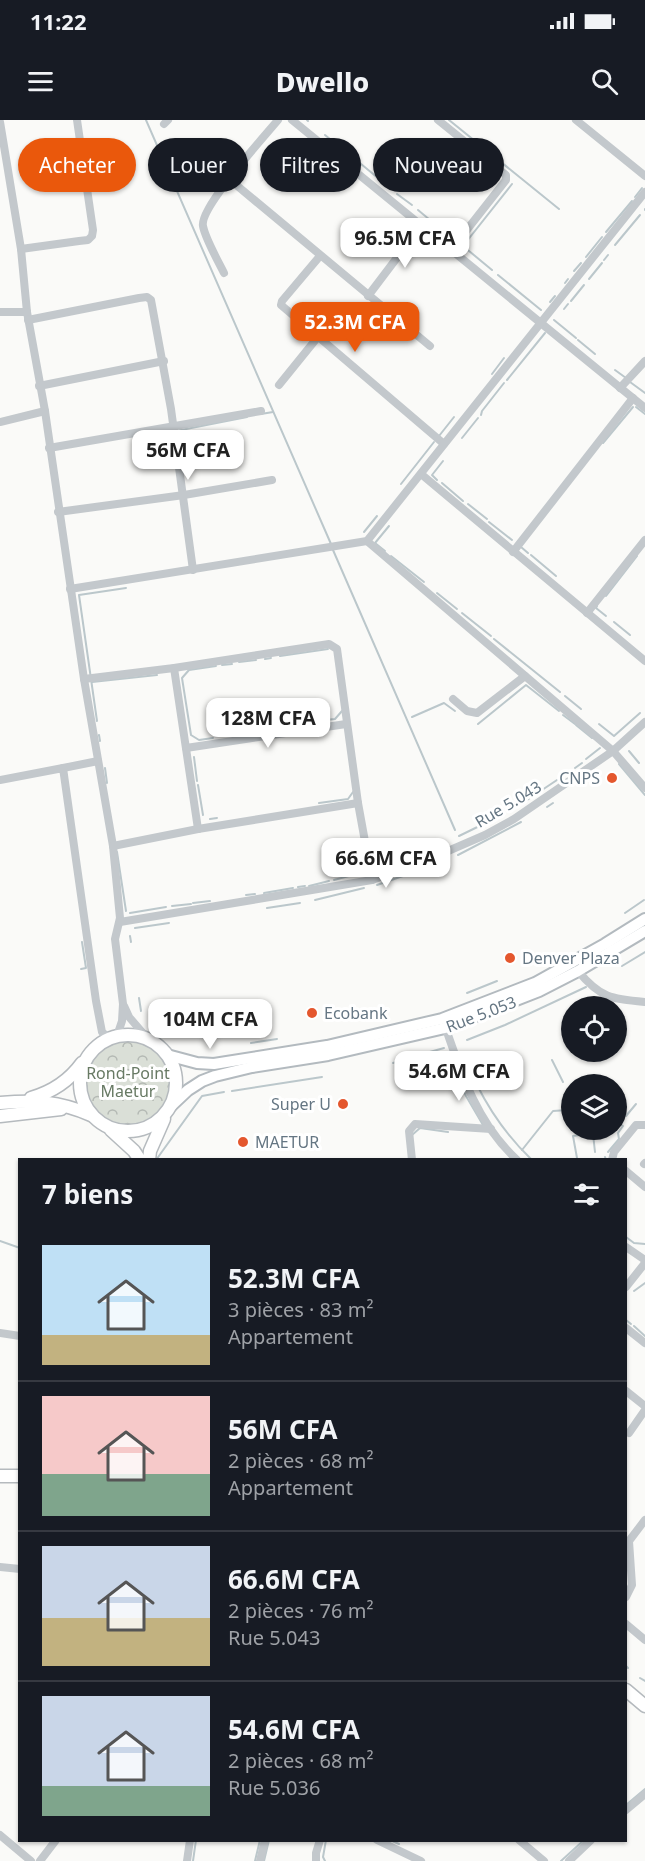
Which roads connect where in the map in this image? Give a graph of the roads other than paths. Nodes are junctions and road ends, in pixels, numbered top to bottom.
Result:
1 (77, 120) edge
2 (278, 120) edge
3 (292, 120) edge
4 (438, 120) edge
5 (576, 120) edge
6 (0, 122) edge
7 (248, 157) edge
8 (645, 176) edge
9 (220, 192) edge
10 (245, 192) edge
11 (645, 192) edge
12 (421, 226) junction
13 (21, 249) junction
14 (451, 250) junction
15 (320, 256) junction
16 (224, 273) dead end
17 (368, 296) junction
18 (0, 312) edge
19 (28, 316) junction
20 (540, 323) junction
21 (317, 338) junction
22 (430, 346) dead end
23 (164, 361) junction
24 (645, 361) edge
25 (279, 385) dead end
26 (39, 386) junction
27 (620, 388) junction
28 (633, 398) junction
29 (645, 408) edge
30 (45, 411) junction
31 (261, 411) dead end
32 (0, 422) edge
33 (172, 426) junction
34 (444, 444) junction
35 (50, 448) junction
36 (421, 474) junction
37 (272, 480) dead end
38 (183, 495) junction
39 (58, 512) junction
40 (645, 540) edge
41 (367, 541) junction
42 (513, 552) junction
43 (193, 570) junction
44 (70, 589) junction
45 (587, 613) junction
46 (645, 661) edge
47 (174, 668) junction
48 (525, 676) junction
49 (84, 679) junction
50 (453, 699) dead end
51 (645, 722) edge
52 (346, 724) junction
53 (186, 748) junction
54 (613, 751) junction
55 (98, 761) junction
56 (63, 768) junction
57 (0, 780) edge
58 (645, 788) edge
59 (358, 803) junction
60 (198, 829) junction
61 (112, 846) junction
62 (372, 880) junction
63 (645, 919) edge
64 (120, 922) junction
65 (645, 931) edge
66 (578, 971) junction
67 (645, 1002) edge
68 (123, 1004) junction
69 (444, 1024) junction
70 (113, 1037) junction
71 (148, 1039) junction
72 (167, 1055) junction
73 (85, 1061) junction
74 (15, 1102) junction
75 (0, 1103) edge
76 (75, 1108) junction
77 (168, 1110) junction
78 (91, 1115) junction
79 (0, 1116) edge
80 (645, 1125) edge
81 (105, 1126) junction
82 (491, 1129) junction
83 (138, 1158) edge
84 (149, 1158) edge
85 (412, 1158) edge
86 (515, 1158) edge
87 (612, 1158) edge
88 (627, 1172) edge
89 (645, 1187) edge
90 (627, 1248) edge
91 (645, 1262) edge
92 (627, 1286) edge
93 (627, 1329) edge
94 (0, 1333) edge
95 (18, 1336) edge
96 (645, 1343) edge
97 (627, 1392) edge
98 (645, 1408) edge
99 (629, 1433) dead end
100 (0, 1476) edge
101 (18, 1476) edge
102 (645, 1520) edge
103 (627, 1543) edge
104 (0, 1567) edge
105 (18, 1569) edge
106 (627, 1595) edge
107 (627, 1625) edge
108 (645, 1640) edge
109 (627, 1691) edge
110 (645, 1706) edge
111 (645, 1794) edge
112 (627, 1809) edge
113 (0, 1835) edge
114 (54, 1842) edge
115 (190, 1842) edge
116 (265, 1842) edge
117 (319, 1842) edge
118 (381, 1842) edge
119 (521, 1842) edge
120 (589, 1842) edge
121 (31, 1861) edge
122 (40, 1861) edge
123 (186, 1861) edge
124 (260, 1861) edge
125 (316, 1861) edge
126 (421, 1861) edge
127 (544, 1861) edge
128 (569, 1861) edge

1 - 13 street
2 - 7 street
3 - 12 street
4 - 14 street
5 - 8 street
6 - 13 street
9 - 16 street
10 - 15 street
11 - 20 street
12 - 14 street
12 - 17 street
13 - 19 street
14 - 20 street
15 - 17 street
15 - 21 street
17 - 22 street
18 - 19 street
19 - 23 street
19 - 26 street
20 - 27 street
20 - 34 street
21 - 25 street
21 - 34 street
23 - 26 street
23 - 33 street
24 - 27 street
26 - 30 street
27 - 28 street
28 - 29 street
28 - 42 street
30 - 32 street
30 - 35 street
31 - 33 street
33 - 35 street
33 - 38 street
34 - 36 street
35 - 39 street
36 - 41 street
36 - 42 street
37 - 38 street
38 - 39 street
38 - 43 street
39 - 44 street
40 - 45 street
41 - 43 street
41 - 48 street
42 - 45 street
43 - 44 street
44 - 49 street
45 - 46 street
47 - 49 street
47 - 52 street
47 - 53 street
48 - 50 street
48 - 54 street
49 - 55 street
51 - 54 street, Rue 5.043
52 - 53 street
52 - 59 street
53 - 60 street
54 - 58 street
54 - 62 street, Rue 5.043
55 - 56 street
55 - 61 street
56 - 57 street
56 - 70 street
59 - 60 street
59 - 62 street
60 - 61 street
61 - 64 street
62 - 64 street, Rue 5.043
63 - 69 main road, Rue 5.053
64 - 68 street
65 - 66 main road, Rue 5.053
66 - 67 street
66 - 69 main road, Rue 5.053
68 - 70 street
68 - 71 street
69 - 72 main road, Rue 5.053
69 - 77 main road, Rue 5.053
69 - 82 street
70 - 71 main road
70 - 73 main road
71 - 72 main road
72 - 77 main road
73 - 74 main road
73 - 78 main road
74 - 75 main road
74 - 76 main road
76 - 78 main road
76 - 79 main road
77 - 81 main road
77 - 84 main road
78 - 81 main road
80 - 87 street
81 - 83 main road
82 - 85 street
82 - 86 street
88 - 89 street
90 - 91 street
91 - 92 street
93 - 96 street
94 - 95 street
97 - 98 street
98 - 99 street
100 - 101 main road
102 - 103 street
103 - 106 street
104 - 105 street
107 - 108 street
109 - 110 main road
111 - 112 street
113 - 121 street
114 - 122 street
115 - 123 street
116 - 124 street
117 - 125 street
118 - 126 street
119 - 127 street
120 - 128 street

